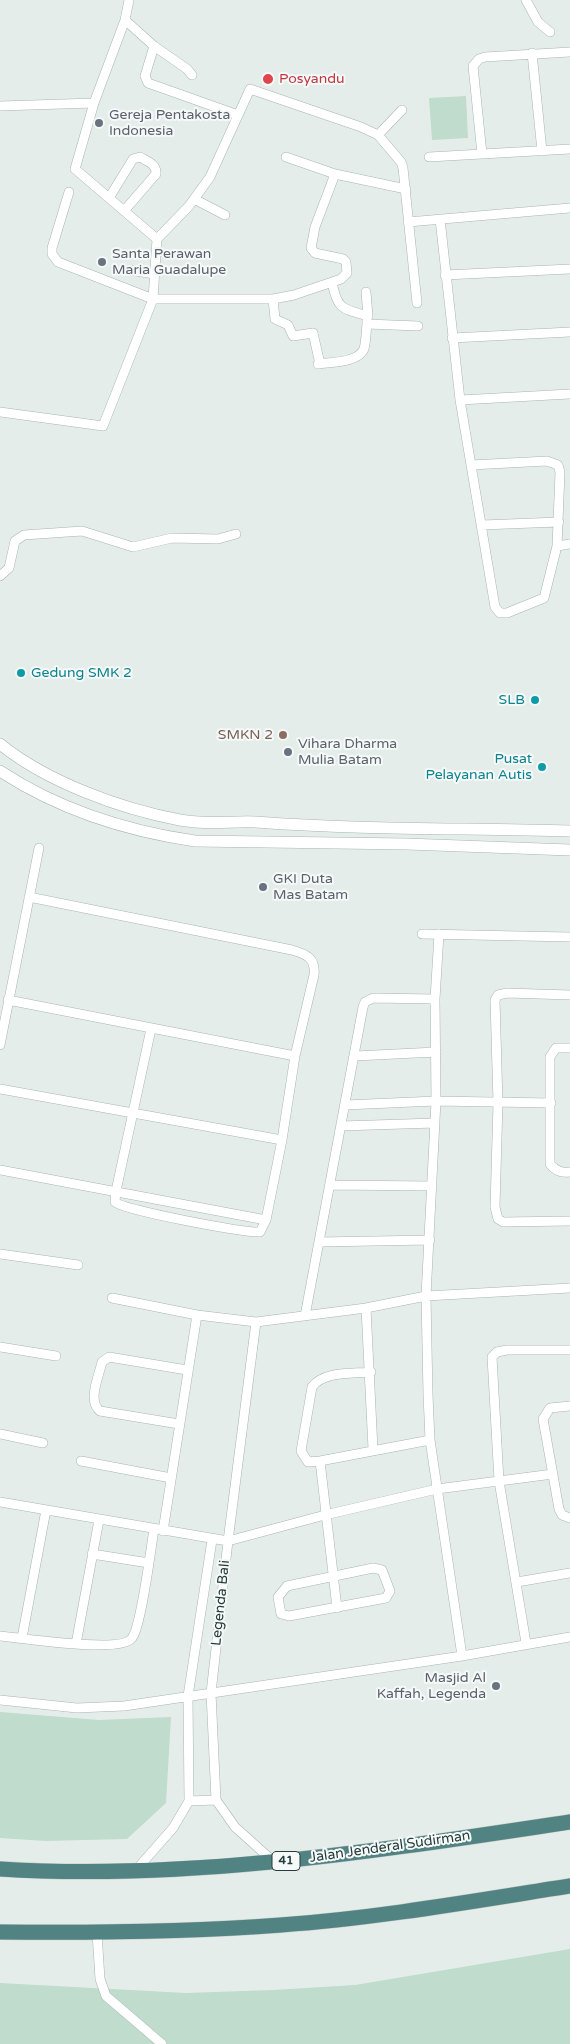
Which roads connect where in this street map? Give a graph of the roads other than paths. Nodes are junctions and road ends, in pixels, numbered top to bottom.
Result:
1 (130, 0) edge
2 (526, 0) edge
3 (125, 20) junction
4 (550, 32) dead end
5 (154, 46) junction
6 (570, 52) edge
7 (532, 53) junction
8 (192, 75) dead end
9 (94, 103) junction
10 (0, 106) edge
11 (402, 110) dead end
12 (238, 115) junction
13 (378, 135) junction
14 (570, 149) edge
15 (542, 151) junction
16 (482, 154) junction
17 (286, 157) dead end
18 (429, 157) dead end
19 (335, 174) junction
20 (406, 189) junction
21 (69, 192) dead end
22 (109, 198) junction
23 (194, 199) junction
24 (570, 208) edge
25 (124, 211) junction
26 (225, 215) dead end
27 (440, 219) junction
28 (408, 222) junction
29 (157, 239) junction
30 (570, 269) edge
31 (130, 270) dead end
32 (154, 274) junction
33 (445, 276) junction
34 (332, 282) junction
35 (366, 292) dead end
36 (153, 299) junction
37 (273, 299) junction
38 (416, 302) dead end
39 (367, 320) junction
40 (418, 326) dead end
41 (570, 332) edge
42 (452, 338) junction
43 (570, 394) edge
44 (460, 400) junction
45 (0, 412) edge
46 (472, 465) junction
47 (559, 522) junction
48 (482, 525) junction
49 (236, 534) dead end
50 (570, 544) edge
51 (557, 546) junction
52 (0, 576) edge
53 (0, 744) edge
54 (0, 771) edge
55 (570, 830) edge
56 (39, 848) dead end
57 (570, 850) edge
58 (29, 897) junction
59 (422, 934) dead end
60 (439, 934) junction
61 (570, 937) edge
62 (570, 994) edge
63 (435, 999) junction
64 (8, 1000) junction
65 (3, 1013) edge
66 (2, 1029) edge
67 (151, 1029) junction
68 (0, 1045) edge
69 (570, 1048) edge
70 (436, 1052) junction
71 (295, 1056) junction
72 (355, 1056) junction
73 (0, 1089) edge
74 (436, 1102) junction
75 (498, 1103) junction
76 (551, 1103) junction
77 (345, 1104) junction
78 (132, 1113) junction
79 (435, 1123) junction
80 (341, 1126) junction
81 (282, 1140) junction
82 (0, 1170) edge
83 (570, 1172) edge
84 (330, 1185) junction
85 (432, 1186) junction
86 (116, 1191) junction
87 (266, 1220) junction
88 (570, 1220) edge
89 (430, 1240) junction
90 (319, 1242) junction
91 (0, 1254) edge
92 (78, 1265) dead end
93 (570, 1288) edge
94 (426, 1296) junction
95 (112, 1298) dead end
96 (366, 1308) junction
97 (197, 1315) junction
98 (305, 1316) junction
99 (256, 1322) junction
100 (0, 1347) edge
101 (570, 1350) edge
102 (56, 1356) dead end
103 (187, 1370) junction
104 (370, 1372) junction
105 (570, 1406) edge
106 (179, 1424) junction
107 (0, 1434) edge
108 (430, 1440) junction
109 (43, 1443) dead end
110 (374, 1450) junction
111 (81, 1461) dead end
112 (320, 1461) junction
113 (553, 1474) junction
114 (171, 1478) junction
115 (499, 1481) junction
116 (437, 1488) junction
117 (0, 1502) edge
118 (46, 1510) junction
119 (325, 1515) junction
120 (570, 1518) edge
121 (99, 1520) junction
122 (159, 1530) junction
123 (212, 1540) junction
124 (228, 1541) junction
125 (92, 1554) junction
126 (149, 1563) junction
127 (570, 1574) edge
128 (333, 1576) junction
129 (517, 1582) junction
130 (337, 1608) junction
131 (0, 1636) edge
132 (570, 1637) edge
133 (22, 1638) junction
134 (526, 1643) junction
135 (76, 1644) junction
136 (462, 1656) junction
137 (211, 1693) junction
138 (188, 1696) junction
139 (0, 1700) edge
140 (216, 1800) junction
141 (189, 1802) junction
142 (570, 1822) edge
143 (274, 1862) junction
144 (0, 1868) edge
145 (137, 1869) junction
146 (570, 1886) edge
147 (0, 1932) edge
148 (97, 1933) junction
149 (162, 2044) edge

1 - 3 street
2 - 4 street
3 - 5 street
3 - 9 street
5 - 8 street
5 - 12 street
6 - 7 street
7 - 15 street
7 - 16 street
9 - 10 street
9 - 22 street
11 - 13 street
12 - 13 street
12 - 23 street
13 - 20 street
14 - 15 street
15 - 16 street
16 - 18 street
17 - 19 street
19 - 20 street
19 - 34 street
20 - 28 street
21 - 36 street
22 - 25 street
22 - 25 street
23 - 26 street
23 - 29 street
24 - 27 street
25 - 29 street
27 - 28 street
27 - 33 street
28 - 38 street
29 - 32 street
30 - 33 street
31 - 32 street
32 - 36 street
33 - 42 street
34 - 37 street
34 - 39 street
35 - 39 street
36 - 37 street
36 - 45 street
37 - 39 street
39 - 40 street
41 - 42 street
42 - 44 street
43 - 44 street
44 - 46 street
46 - 47 street
46 - 48 street
47 - 48 street
47 - 51 street
48 - 51 street
49 - 52 street
50 - 51 street
53 - 55 street
54 - 57 street
56 - 58 street
58 - 64 street
58 - 71 street
59 - 60 street
60 - 61 street
60 - 63 street
62 - 75 street
63 - 70 street
63 - 72 street
64 - 65 street
64 - 67 street
65 - 66 street
66 - 68 street
67 - 71 street
67 - 78 street
69 - 76 street
70 - 72 street
70 - 74 street
71 - 81 street
72 - 77 street
73 - 78 street
74 - 75 street
74 - 77 street
74 - 79 street
75 - 76 street
75 - 88 street
76 - 83 street
77 - 80 street
78 - 81 street
78 - 86 street
79 - 80 street
79 - 85 street
80 - 84 street
81 - 87 street
82 - 86 street
84 - 85 street
84 - 90 street
85 - 89 street
86 - 87 street
86 - 87 street
89 - 90 street
89 - 94 street
90 - 98 street
91 - 92 street
93 - 94 street
94 - 96 street
94 - 108 street
95 - 97 street
96 - 98 street
96 - 104 street
97 - 99 street
97 - 103 street
98 - 99 street
99 - 124 street, Legenda Bali
100 - 102 street
101 - 115 street
103 - 106 street
103 - 106 street
104 - 110 street
104 - 112 street
105 - 113 street
106 - 114 street
107 - 109 street
108 - 110 street
108 - 116 street
110 - 112 street
111 - 114 street
112 - 119 street
113 - 115 street
113 - 120 street
114 - 122 street
115 - 116 street
115 - 129 street
116 - 119 street
116 - 136 street
117 - 118 street
118 - 121 street
118 - 133 street
119 - 124 street
119 - 128 street
121 - 122 street
121 - 125 street
122 - 123 street
122 - 126 street
123 - 124 street
123 - 138 street, Legenda Bali
124 - 137 street, Legenda Bali
125 - 126 street
125 - 135 street
126 - 135 street
127 - 129 street
128 - 130 street
128 - 130 street
128 - 130 street
129 - 134 street
131 - 133 street
132 - 134 street
133 - 135 street
134 - 136 street
136 - 137 street
137 - 138 street
137 - 140 street, Legenda Bali
138 - 139 street
138 - 141 street, Legenda Bali
140 - 141 street
140 - 143 street
141 - 145 street
142 - 143 highway, Jalan Jenderal Sudirman / 41
143 - 145 highway, Jalan Jenderal Sudirman / 41
144 - 145 highway, Jalan Jenderal Sudirman / 41
146 - 148 highway
147 - 148 highway
148 - 149 street

